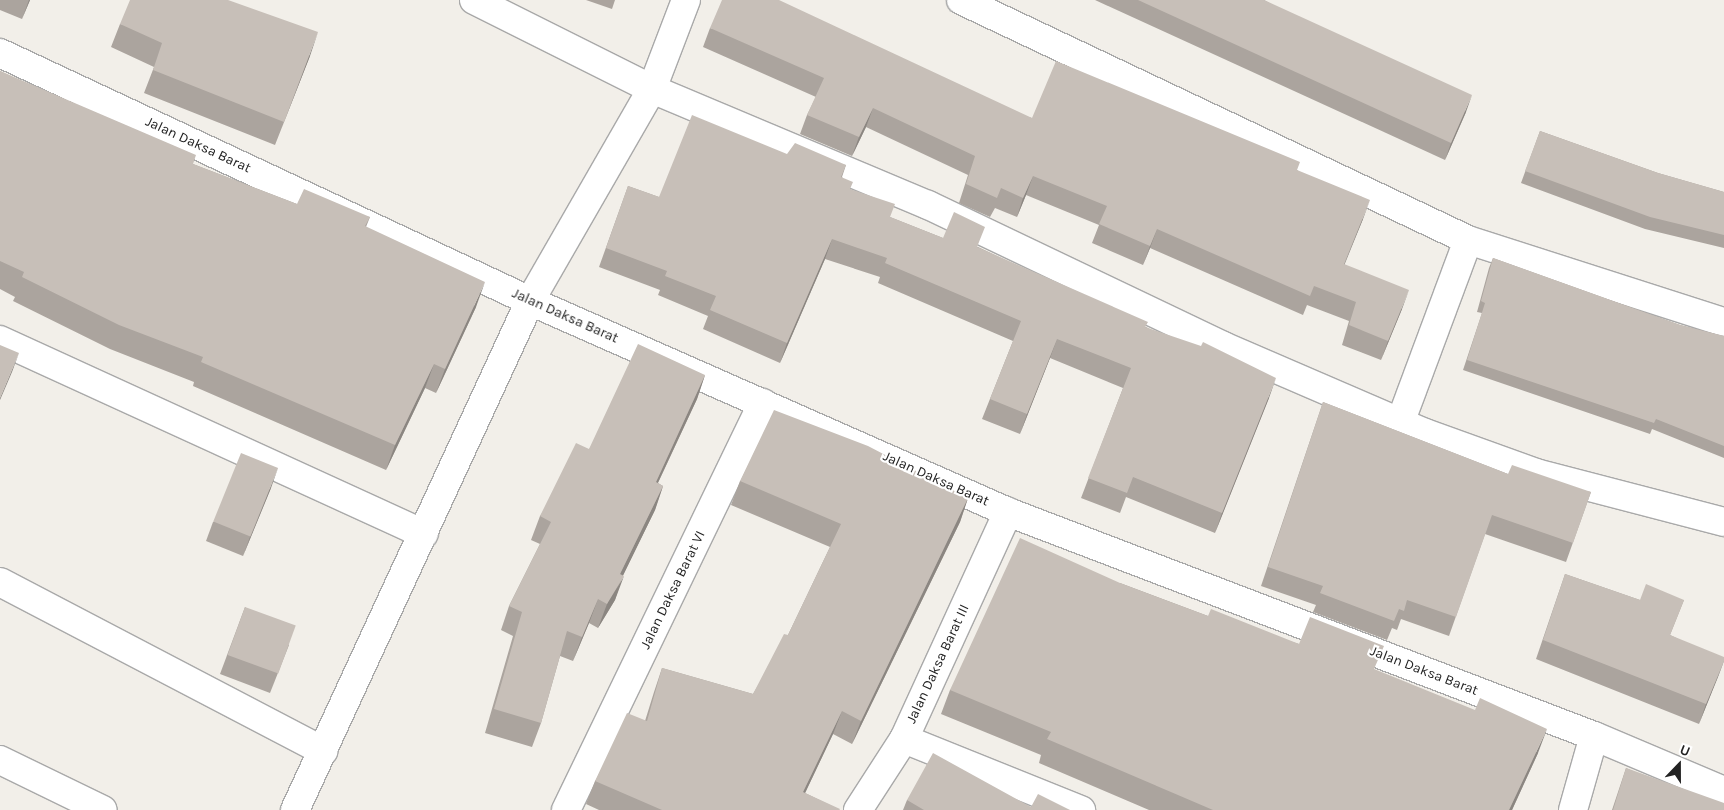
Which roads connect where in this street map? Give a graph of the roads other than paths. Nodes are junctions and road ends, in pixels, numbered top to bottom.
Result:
1 (474, 0) edge
2 (686, 0) edge
3 (961, 0) edge
4 (0, 53) edge
5 (652, 89) junction
6 (1468, 240) junction
7 (530, 301) junction
8 (1724, 322) edge
9 (0, 340) edge
10 (763, 403) junction
11 (1400, 423) junction
12 (1008, 512) junction
13 (1724, 522) edge
14 (424, 534) junction
15 (0, 582) edge
16 (1594, 736) junction
17 (904, 739) junction
18 (323, 751) junction
19 (0, 760) edge
20 (1724, 791) edge
21 (103, 810) edge
22 (295, 810) edge
23 (566, 810) edge
24 (858, 810) edge
25 (1081, 810) edge
26 (1573, 810) edge

1 - 5 street
2 - 5 street
3 - 6 street
4 - 7 street, Jalan Daksa Barat
5 - 7 street
5 - 11 street
6 - 8 street
6 - 11 street
7 - 10 street, Jalan Daksa Barat
7 - 14 street
9 - 14 street
10 - 12 street, Jalan Daksa Barat
10 - 23 street, Jalan Daksa Barat VI
11 - 13 street
12 - 16 street, Jalan Daksa Barat
12 - 17 street, Jalan Daksa Barat III
14 - 18 street
15 - 18 street
16 - 20 street, Jalan Daksa Barat
16 - 26 street
17 - 24 street, Jalan Daksa Barat III
17 - 25 street
18 - 22 street
19 - 21 street

